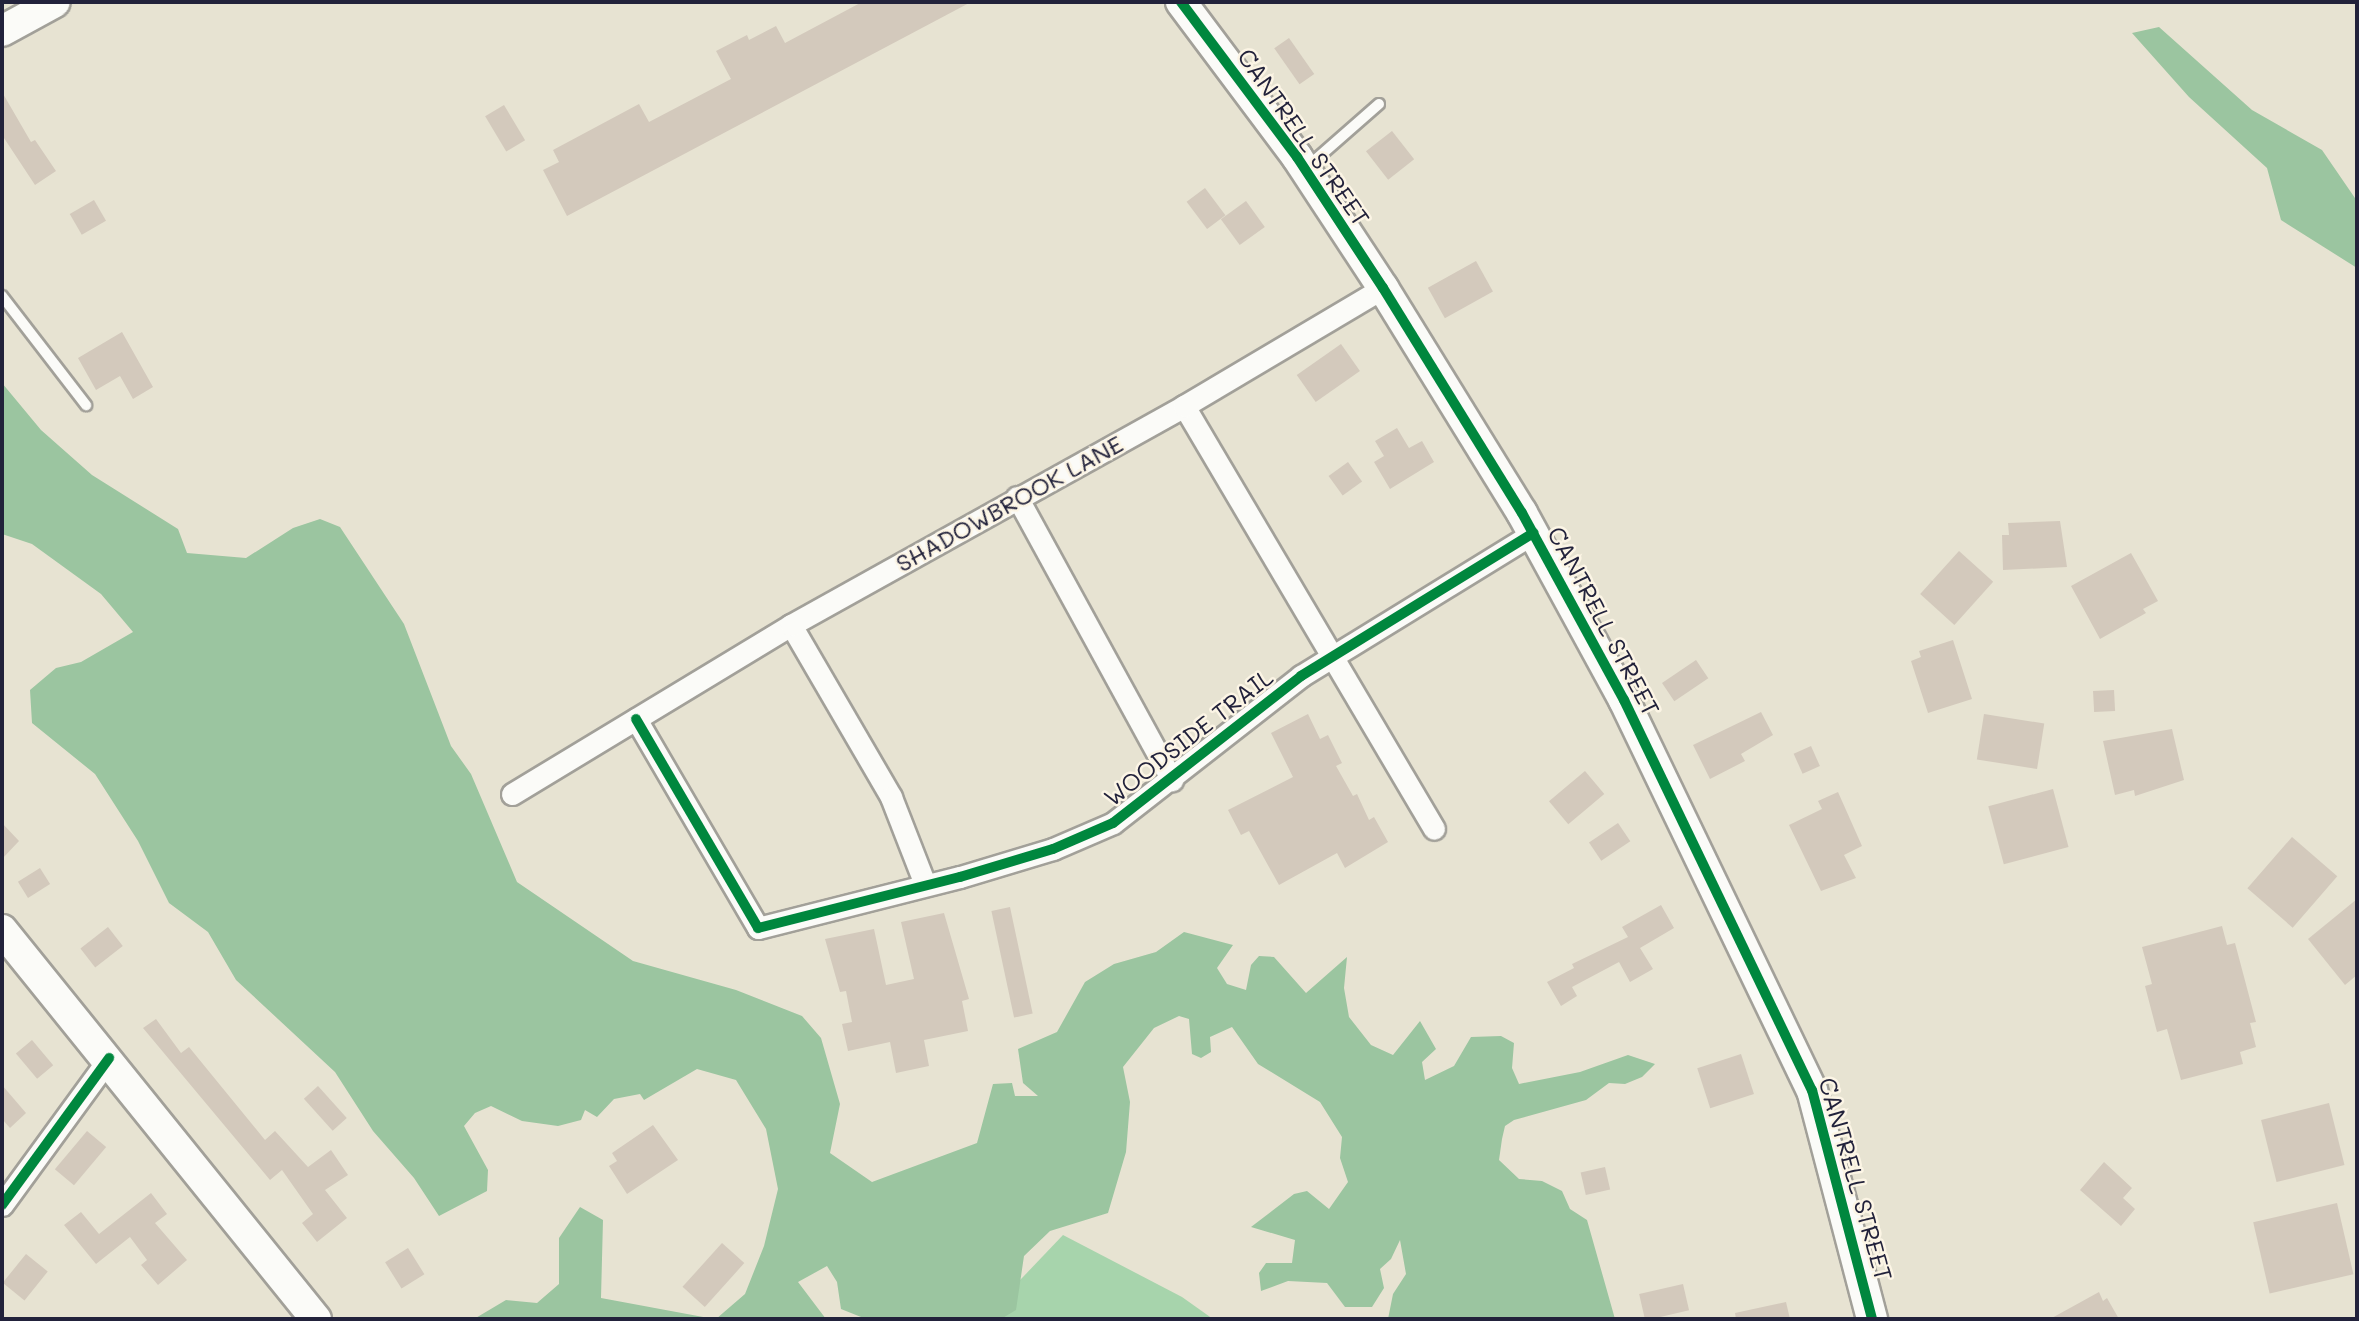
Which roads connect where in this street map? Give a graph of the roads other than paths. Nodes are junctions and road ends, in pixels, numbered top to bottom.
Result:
1 (55, 2) edge
2 (1181, 2) edge
3 (2, 32) edge
4 (1379, 104) dead end
5 (1304, 170) junction
6 (1383, 288) junction
7 (2, 296) edge
8 (86, 405) dead end
9 (1184, 406) junction
10 (1017, 497) junction
11 (1533, 533) junction
12 (791, 625) junction
13 (1329, 657) junction
14 (636, 719) junction
15 (1172, 780) junction
16 (512, 794) dead end
17 (1434, 829) dead end
18 (925, 884) junction
19 (6, 944) edge
20 (109, 1058) junction
21 (2, 1205) edge
22 (316, 1319) edge
23 (1872, 1319) edge

1 - 3 street
2 - 5 street, CANTRELL STREET
4 - 5 lane
5 - 6 street, CANTRELL STREET
6 - 9 street, SHADOWBROOK LANE
6 - 11 street, CANTRELL STREET
7 - 8 lane
9 - 10 street, SHADOWBROOK LANE
9 - 13 street
10 - 12 street, SHADOWBROOK LANE
10 - 15 street
11 - 13 street, WOODSIDE TRAIL
11 - 23 street, CANTRELL STREET
12 - 14 street, SHADOWBROOK LANE
12 - 18 street
13 - 15 street, WOODSIDE TRAIL
13 - 17 street
14 - 16 street, SHADOWBROOK LANE
14 - 18 street, WOODSIDE TRAIL
15 - 18 street, WOODSIDE TRAIL
19 - 20 street
20 - 21 street
20 - 22 street

